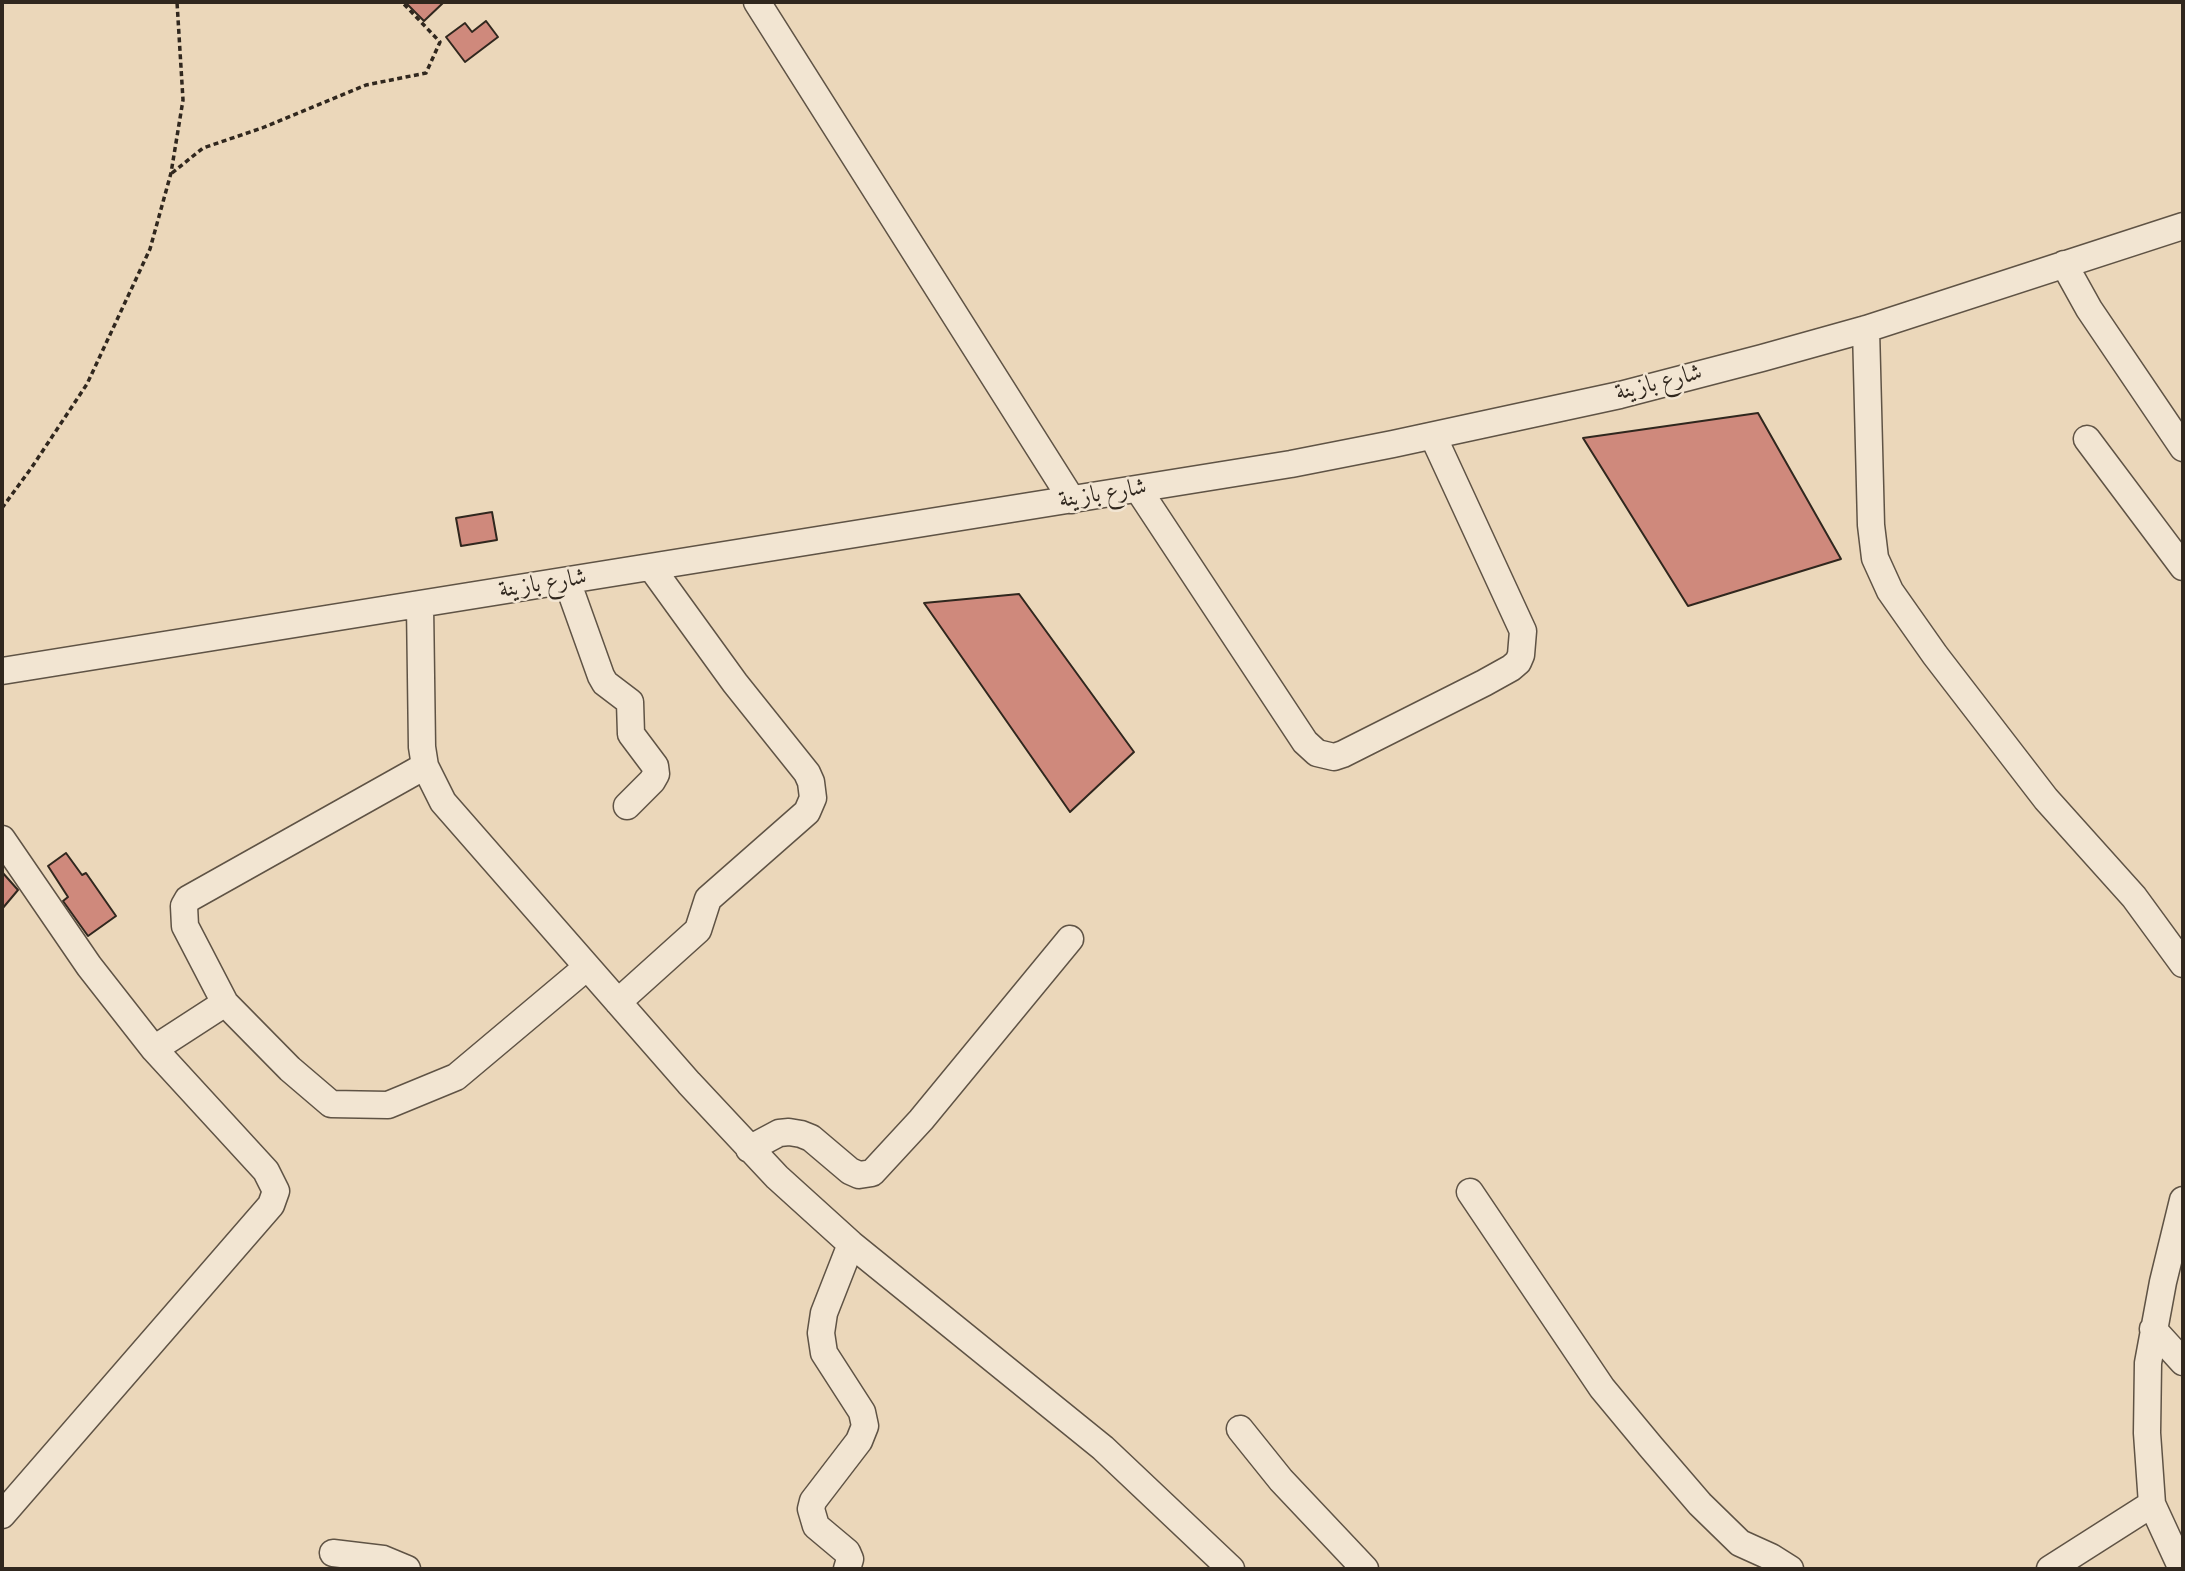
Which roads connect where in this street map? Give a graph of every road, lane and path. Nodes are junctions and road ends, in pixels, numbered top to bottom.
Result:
1 (177, 2) edge
2 (402, 2) edge
3 (757, 2) edge
4 (171, 173) junction
5 (2183, 226) edge
6 (2064, 264) junction
7 (1866, 329) junction
8 (1433, 436) junction
9 (2087, 439) dead end
10 (2183, 448) edge
11 (1138, 489) junction
12 (1072, 500) junction
13 (2, 508) edge
14 (2183, 566) edge
15 (652, 568) junction
16 (567, 581) junction
17 (420, 605) junction
18 (2, 671) edge
19 (425, 766) junction
20 (627, 806) dead end
21 (2, 839) edge
22 (1070, 939) dead end
23 (2183, 964) edge
24 (587, 967) junction
25 (618, 1002) junction
26 (225, 1003) junction
27 (154, 1049) junction
28 (749, 1149) junction
29 (1470, 1192) dead end
30 (2183, 1200) edge
31 (851, 1244) junction
32 (2173, 1283) edge
33 (2153, 1329) junction
34 (2183, 1362) edge
35 (1240, 1429) dead end
36 (2152, 1504) junction
37 (2, 1515) edge
38 (332, 1553) dead end
39 (407, 1569) edge
40 (847, 1569) edge
41 (1231, 1569) edge
42 (1365, 1569) edge
43 (1790, 1569) edge
44 (2050, 1569) edge
45 (2182, 1569) edge

1 - 4 path
2 - 4 path
3 - 12 street
4 - 13 path
5 - 6 street, شارع بازينة
6 - 7 street, شارع بازينة
6 - 10 street
7 - 8 street, شارع بازينة
7 - 23 street
8 - 11 street, شارع بازينة
8 - 11 street
9 - 14 street
11 - 12 street, شارع بازينة
12 - 15 street, شارع بازينة
15 - 16 street, شارع بازينة
15 - 25 street
16 - 17 street, شارع بازينة
16 - 20 street
17 - 18 street, شارع بازينة
17 - 19 street
19 - 24 street
19 - 26 street
21 - 27 street
22 - 28 street
24 - 25 street
24 - 26 street
25 - 28 street
26 - 27 street
27 - 37 street
28 - 31 street
29 - 43 street
30 - 32 street
31 - 40 street
31 - 41 street
32 - 33 street
33 - 34 street
33 - 36 street
35 - 42 street
36 - 44 street
36 - 45 street
38 - 39 street

